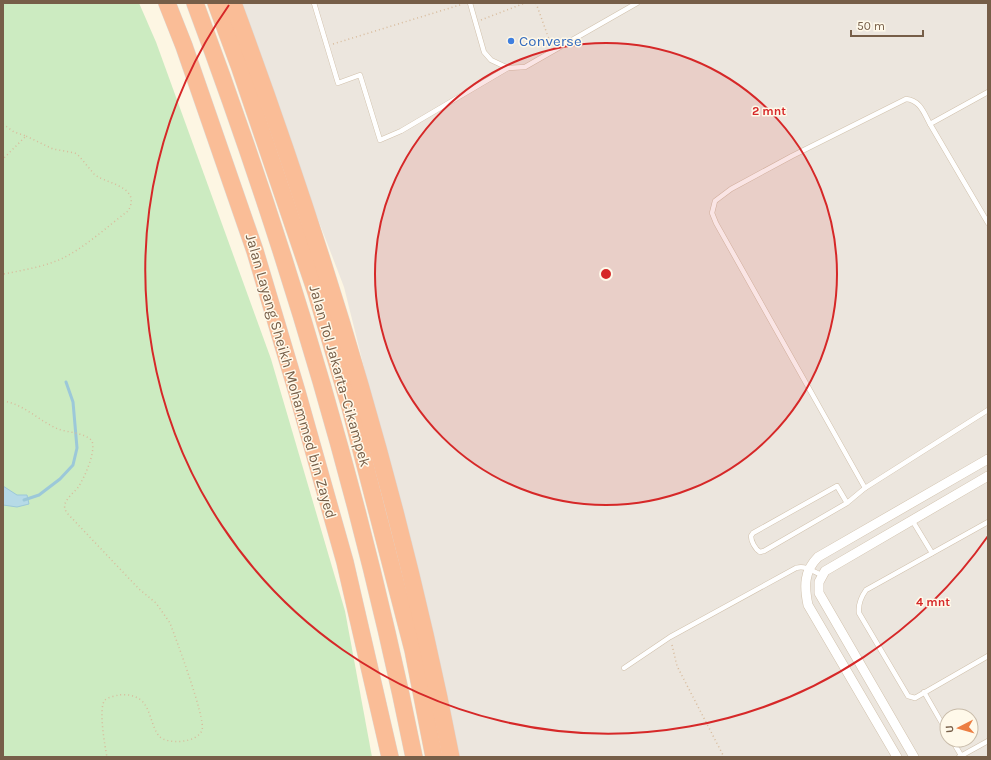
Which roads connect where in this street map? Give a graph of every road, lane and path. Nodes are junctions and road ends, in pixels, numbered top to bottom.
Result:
1 (167, 3) edge
2 (196, 3) edge
3 (216, 3) edge
4 (233, 3) edge
5 (314, 3) edge
6 (469, 3) edge
7 (525, 3) edge
8 (536, 3) edge
9 (638, 3) edge
10 (476, 22) junction
11 (327, 46) junction
12 (553, 51) junction
13 (508, 68) junction
14 (988, 92) edge
15 (3, 124) edge
16 (930, 124) junction
17 (26, 136) junction
18 (3, 159) edge
19 (987, 217) edge
20 (988, 223) edge
21 (3, 273) edge
22 (3, 400) edge
23 (988, 410) edge
24 (988, 459) edge
25 (988, 476) edge
26 (865, 488) junction
27 (847, 503) junction
28 (912, 520) junction
29 (988, 522) edge
30 (932, 553) junction
31 (808, 568) junction
32 (821, 575) junction
33 (670, 637) junction
34 (988, 656) edge
35 (624, 668) dead end
36 (924, 692) junction
37 (939, 718) edge
38 (988, 741) edge
39 (956, 748) edge
40 (107, 757) edge
41 (390, 757) edge
42 (414, 757) edge
43 (434, 757) edge
44 (451, 757) edge
45 (724, 757) edge
46 (897, 757) edge
47 (914, 757) edge
48 (961, 757) edge

1 - 41 highway, Jalan Layang Sheikh Mohammed bin Zayed
2 - 42 highway, Jalan Tol Jakarta–Cikampek
3 - 43 highway, Jalan Tol Jakarta–Cikampek
4 - 44 highway
5 - 11 lane
6 - 10 lane
6 - 11 path
7 - 10 path
8 - 12 path
9 - 12 lane
10 - 13 lane
11 - 13 lane
12 - 13 lane
14 - 16 lane
15 - 17 path
16 - 19 lane
16 - 26 lane
17 - 18 path
17 - 21 path
19 - 20 lane
22 - 40 path
23 - 26 lane
24 - 31 street
25 - 28 street
26 - 27 lane
27 - 27 lane
28 - 30 lane
28 - 32 street
29 - 30 lane
30 - 36 lane
31 - 32 lane
31 - 33 lane
31 - 46 street
32 - 47 street
33 - 35 lane
33 - 45 path
34 - 36 lane
36 - 37 lane
38 - 48 lane
39 - 48 lane

